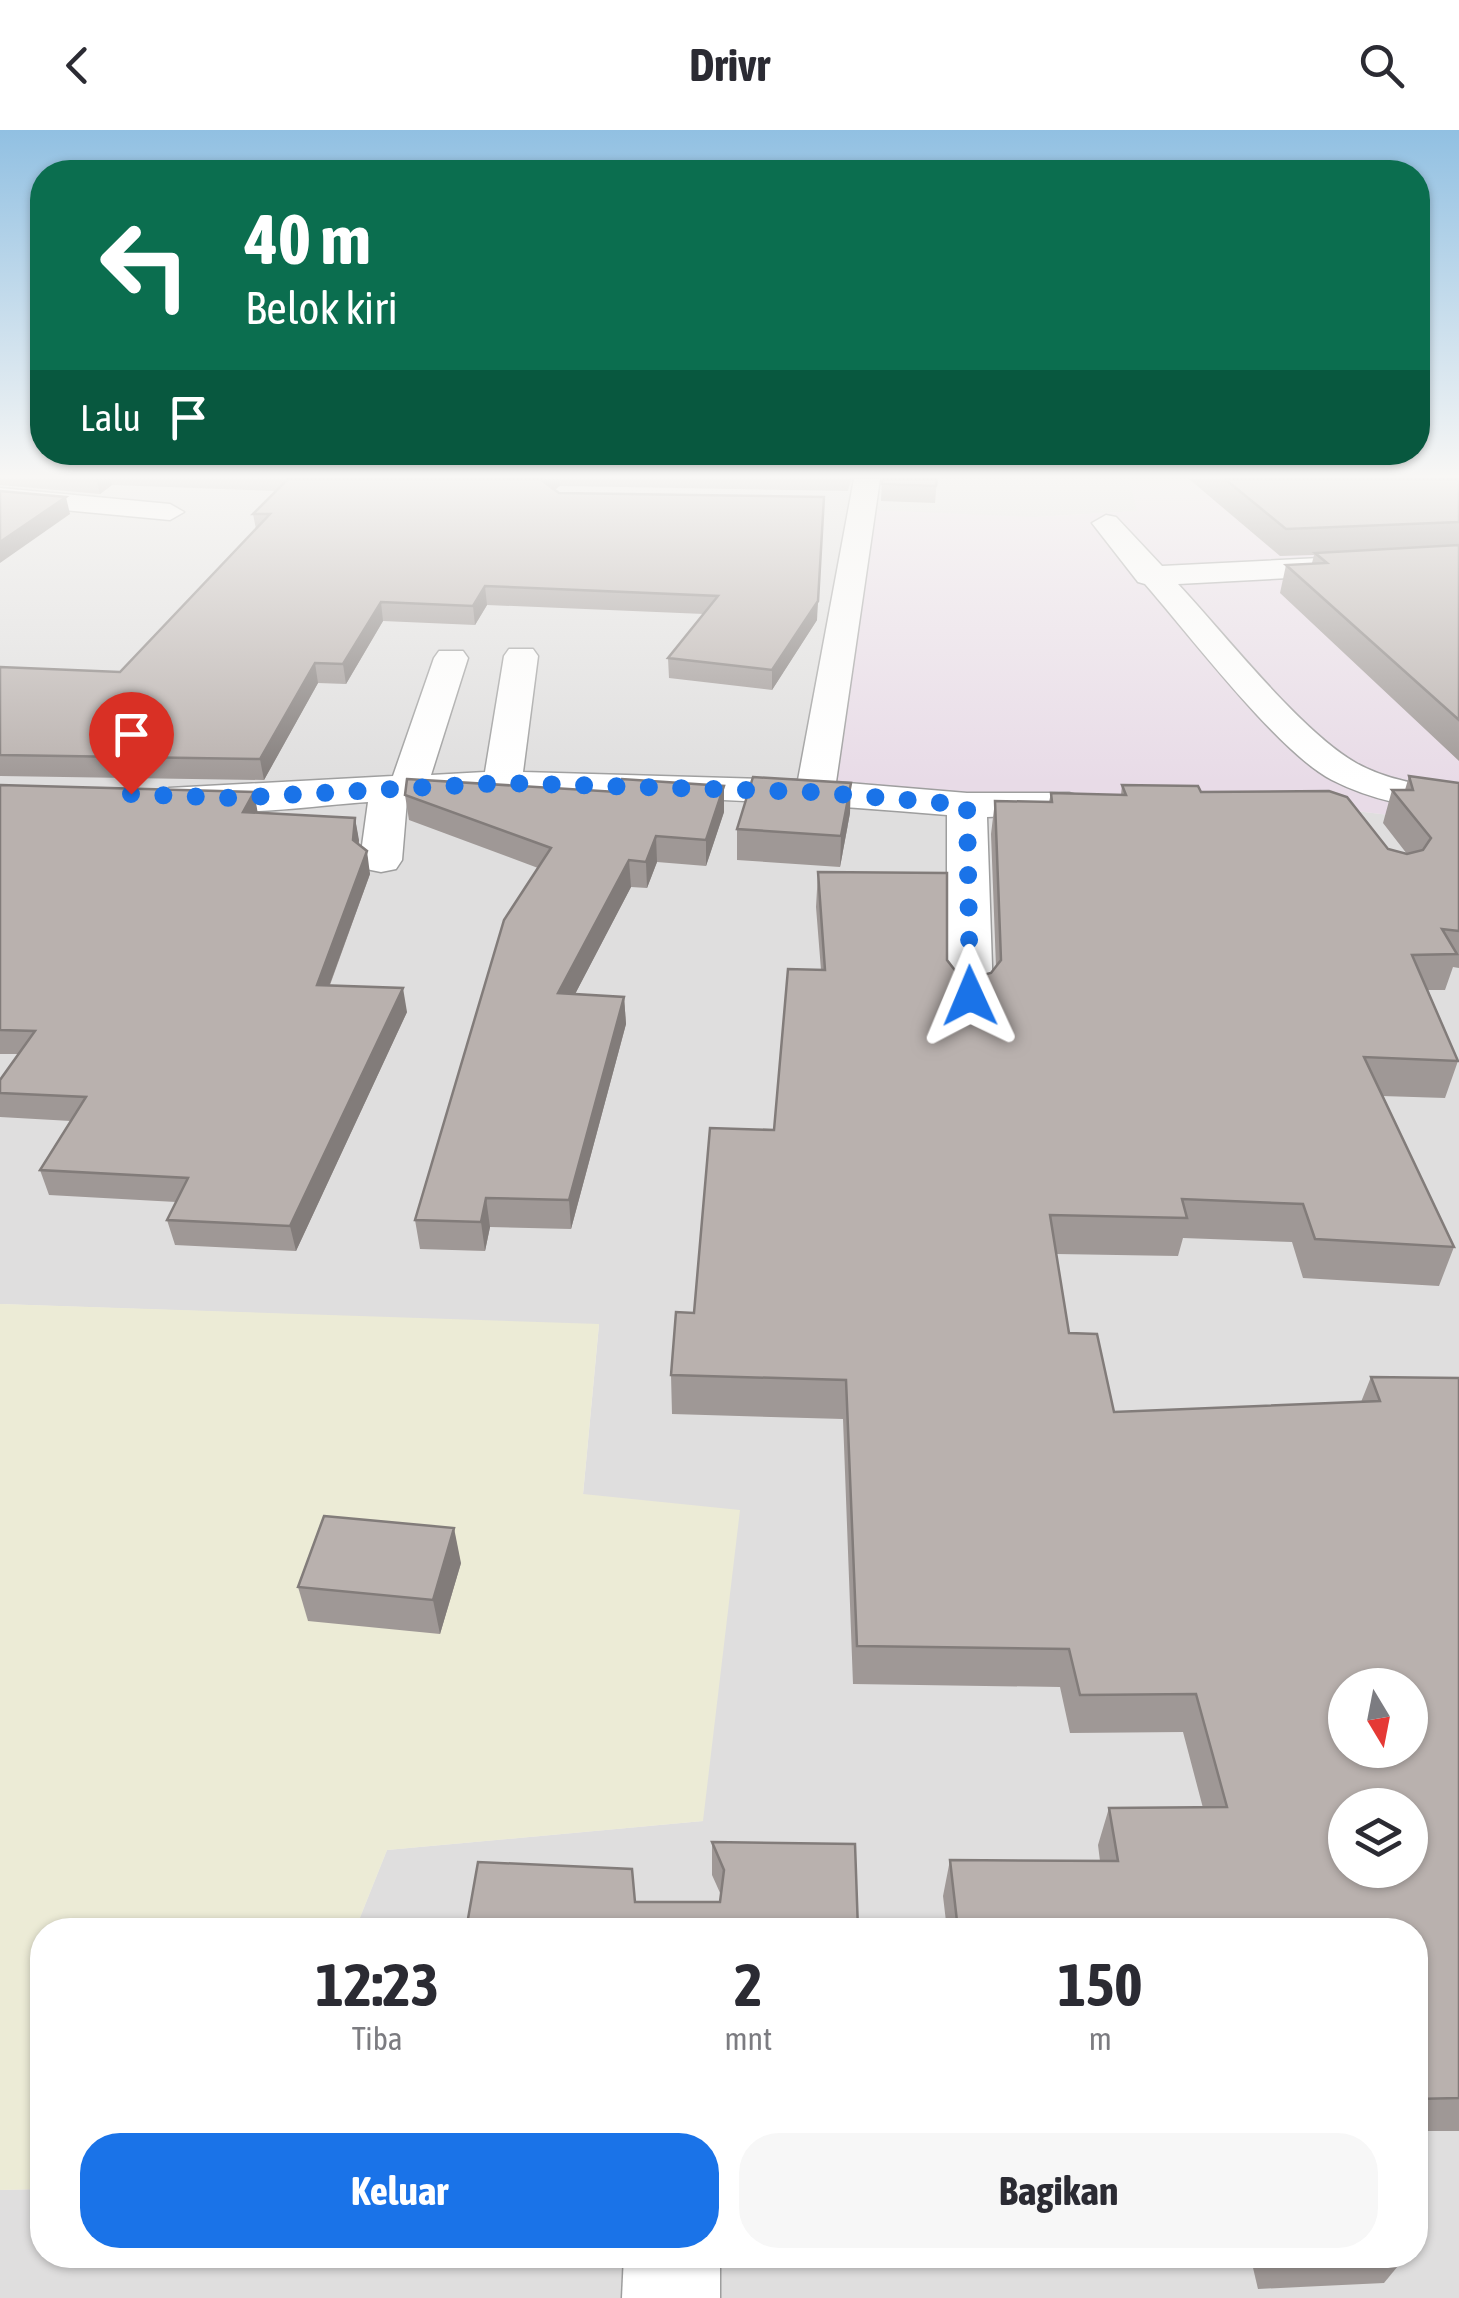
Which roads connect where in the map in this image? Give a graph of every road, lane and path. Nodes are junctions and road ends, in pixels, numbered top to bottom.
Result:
1 (845, 580) edge
2 (1153, 580) edge
3 (521, 656) dead end
4 (451, 658) dead end
5 (502, 783) junction
6 (399, 786) junction
7 (815, 792) junction
8 (139, 794) edge
9 (1459, 802) edge
10 (1110, 803) edge
11 (967, 805) junction
12 (381, 860) dead end
13 (970, 996) edge
14 (671, 2268) edge
15 (670, 2298) edge

1 - 7 street
2 - 9 street
3 - 5 street
4 - 6 street
5 - 6 street
5 - 7 street
6 - 8 street
6 - 12 street
7 - 11 street
10 - 11 street
11 - 13 street
14 - 15 street

